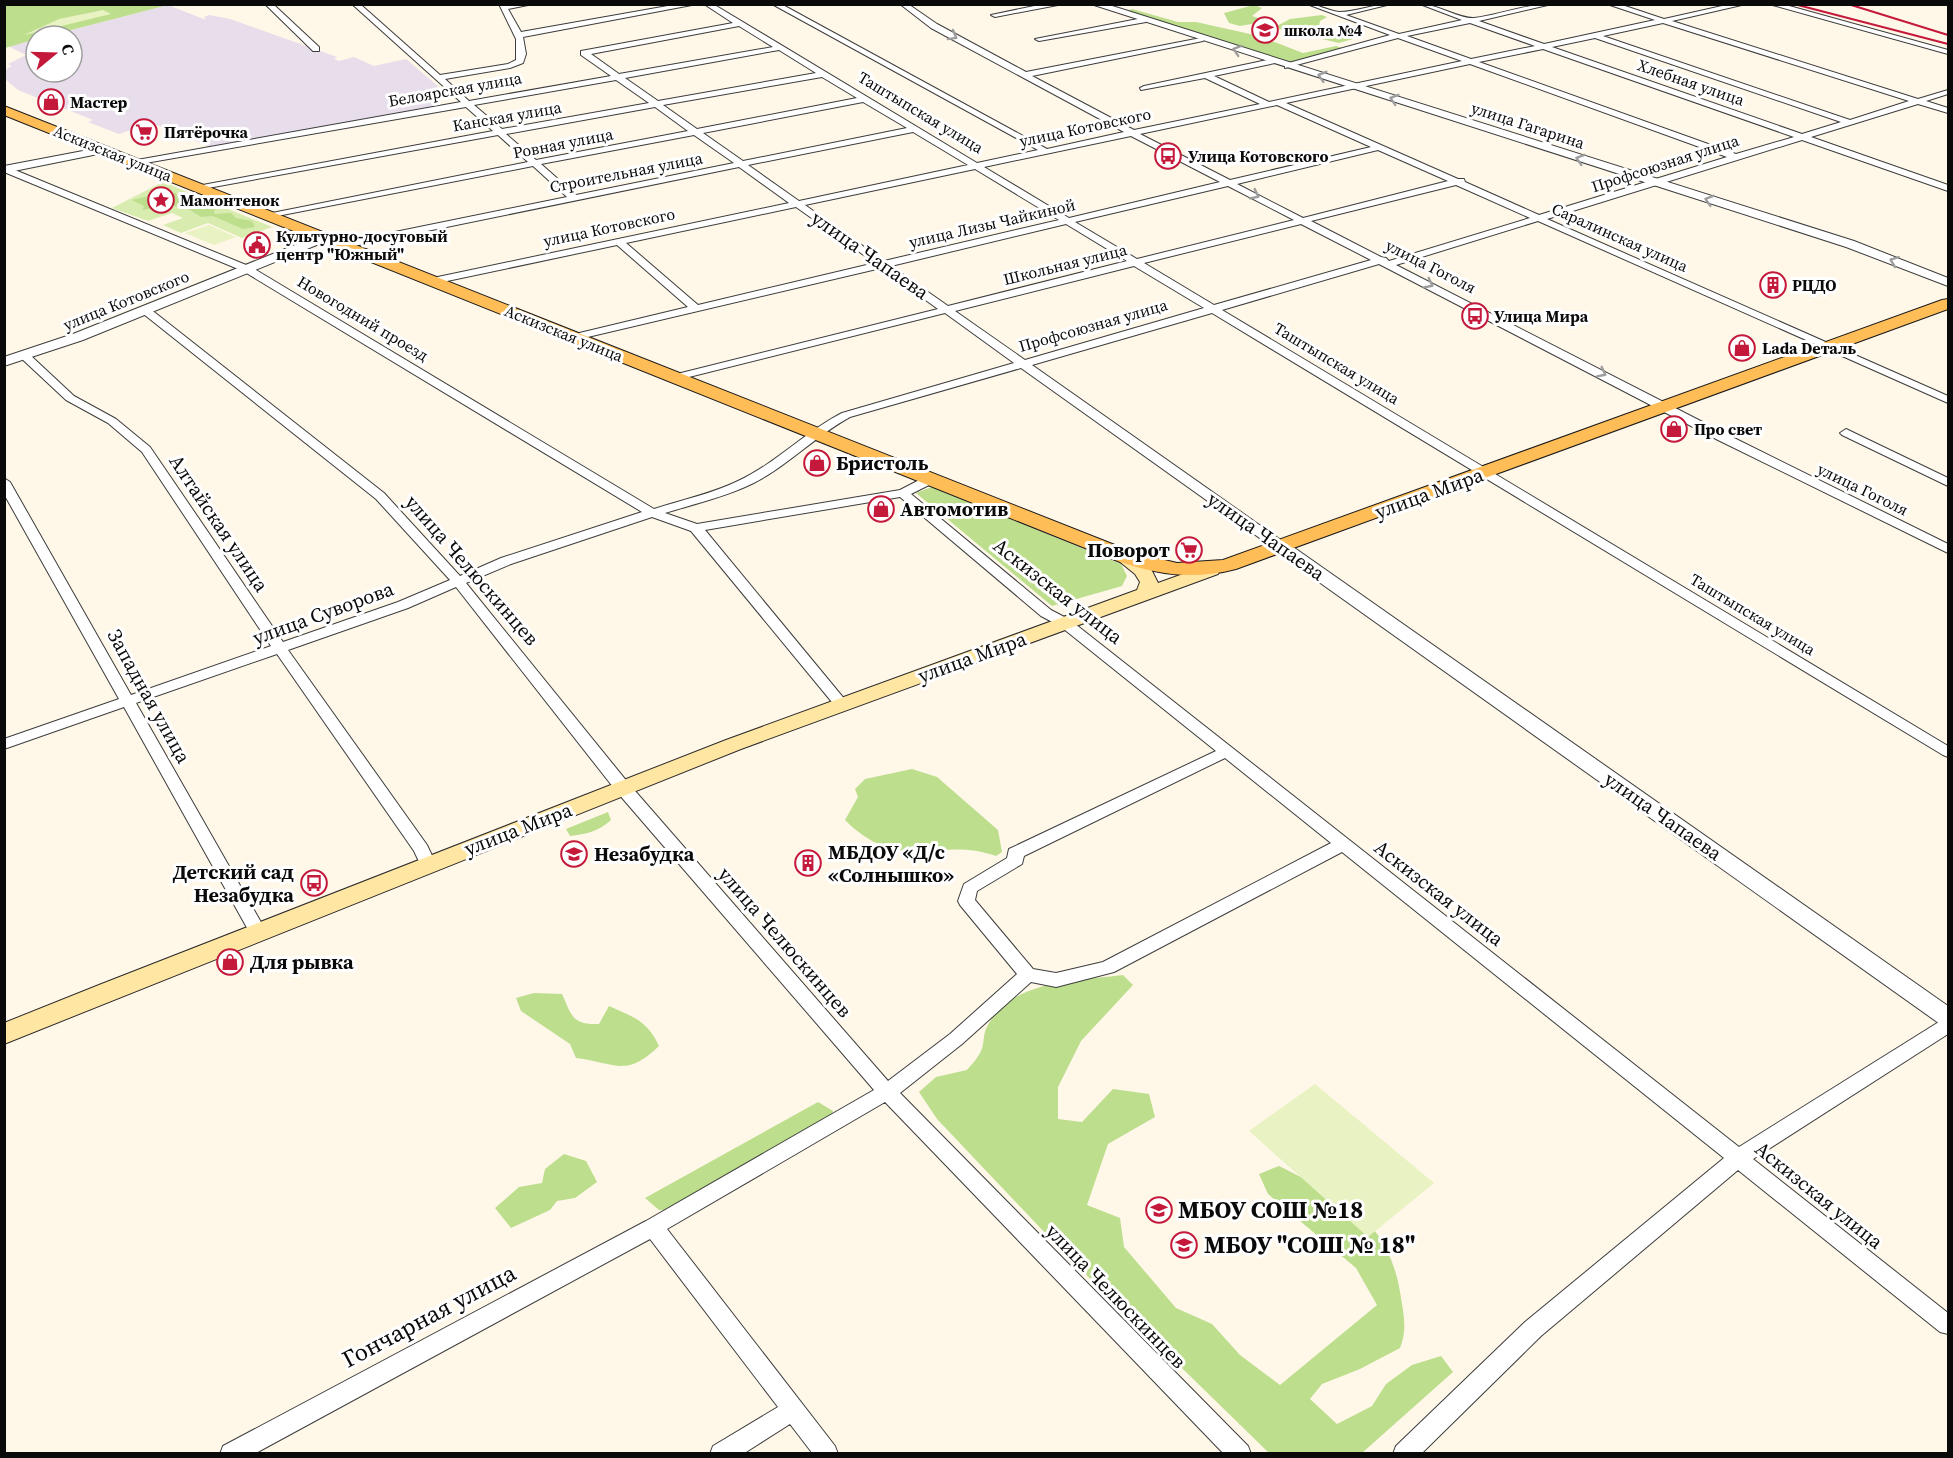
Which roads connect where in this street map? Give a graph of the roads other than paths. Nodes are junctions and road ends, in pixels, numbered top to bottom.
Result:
1 (268, 4) edge
2 (355, 4) edge
3 (530, 4) edge
4 (694, 4) edge
5 (707, 4) edge
6 (775, 4) edge
7 (903, 4) edge
8 (1060, 4) edge
9 (1095, 4) edge
10 (1310, 4) edge
11 (1388, 4) edge
12 (1423, 4) edge
13 (1549, 4) edge
14 (1610, 4) edge
15 (1743, 4) edge
16 (1772, 4) edge
17 (503, 6) edge
18 (1338, 14) junction
19 (995, 15) dead end
20 (1143, 20) junction
21 (1469, 20) junction
22 (1662, 21) junction
23 (739, 24) junction
24 (519, 35) junction
25 (1396, 36) junction
26 (1597, 36) junction
27 (1039, 39) dead end
28 (1203, 39) junction
29 (1544, 47) junction
30 (779, 48) junction
31 (316, 49) dead end
32 (1948, 52) edge
33 (1272, 61) junction
34 (1471, 63) junction
35 (1288, 66) junction
36 (823, 74) junction
37 (1024, 75) junction
38 (1206, 75) junction
39 (618, 77) junction
40 (439, 78) junction
41 (1356, 87) junction
42 (1144, 88) dead end
43 (1948, 93) edge
44 (865, 99) junction
45 (1919, 102) junction
46 (468, 104) junction
47 (657, 104) junction
48 (1274, 104) junction
49 (4, 110) edge
50 (1948, 111) edge
51 (1852, 123) junction
52 (914, 129) junction
53 (500, 132) junction
54 (697, 132) junction
55 (1134, 134) junction
56 (1804, 137) junction
57 (1381, 147) junction
58 (104, 150) junction
59 (1047, 152) junction
60 (1735, 157) junction
61 (137, 163) junction
62 (535, 163) junction
63 (742, 164) junction
64 (976, 167) junction
65 (6, 170) edge
66 (1231, 182) junction
67 (1461, 182) junction
68 (1656, 183) junction
69 (197, 187) junction
70 (1948, 188) edge
71 (574, 198) junction
72 (798, 204) junction
73 (267, 215) junction
74 (1542, 219) junction
75 (1304, 220) junction
76 (1067, 221) junction
77 (325, 237) junction
78 (619, 242) junction
79 (344, 245) junction
80 (1136, 262) junction
81 (1386, 262) junction
82 (884, 264) junction
83 (247, 270) junction
84 (433, 281) junction
85 (1948, 282) edge
86 (1948, 304) edge
87 (695, 308) junction
88 (1211, 308) junction
89 (948, 309) junction
90 (145, 310) junction
91 (575, 337) junction
92 (1830, 347) junction
93 (24, 356) junction
94 (4, 362) edge
95 (1023, 363) junction
96 (676, 377) junction
97 (1948, 400) edge
98 (1666, 407) junction
99 (1846, 433) dead end
100 (816, 434) junction
101 (1483, 474) junction
102 (931, 479) junction
103 (4, 482) edge
104 (1948, 482) edge
105 (903, 494) junction
106 (652, 513) junction
107 (696, 528) junction
108 (1280, 546) junction
109 (1948, 549) edge
110 (1124, 557) junction
111 (1211, 570) junction
112 (458, 581) junction
113 (1145, 594) junction
114 (1065, 623) junction
115 (281, 650) junction
116 (128, 702) junction
117 (841, 704) junction
118 (4, 744) edge
119 (1226, 752) junction
120 (1948, 752) edge
121 (622, 788) junction
122 (1343, 844) junction
123 (428, 864) junction
124 (257, 931) junction
125 (1028, 975) junction
126 (1948, 1018) edge
127 (1948, 1025) edge
128 (4, 1034) edge
129 (887, 1092) junction
130 (1738, 1158) junction
131 (653, 1227) junction
132 (1948, 1325) edge
133 (793, 1410) junction
134 (231, 1454) edge
135 (721, 1454) edge
136 (827, 1454) edge
137 (1240, 1454) edge
138 (1404, 1454) edge

1 - 31 street
2 - 40 street
3 - 17 street
4 - 24 street
5 - 23 street, Таштыпская улица
6 - 59 street
7 -> 37 street, улица Гоголя
8 - 19 street
9 - 20 street, улица Гагарина
10 - 18 street
11 - 18 street
12 - 21 street, Хлебная улица
13 - 21 street
14 - 22 street
15 - 22 street, улица Котовского
16 - 32 street
17 - 24 street
18 - 25 street
20 - 27 street
20 - 28 street, улица Гагарина
21 - 25 street
21 - 29 street, Хлебная улица
22 - 26 street, улица Котовского
22 - 45 street
23 - 30 street, Таштыпская улица
23 - 39 street, улица Чапаева
24 - 40 street
25 - 34 street
25 - 35 street
26 - 29 street, улица Котовского
26 - 51 street
33 -> 28 street, улица Гагарина
28 - 37 street
29 - 34 street, улица Котовского
29 - 56 street, Хлебная улица
30 - 36 street, Таштыпская улица
30 - 39 street, Белоярская улица
33 - 35 street, улица Гагарина
33 - 38 street
34 - 41 street, улица Котовского
34 - 60 street
41 -> 35 street, улица Гагарина
36 - 44 street, Таштыпская улица
36 - 47 street, Канская улица
37 - 55 street, улица Гоголя
38 - 42 street
38 - 48 street, Саралинская улица
39 - 46 street, Белоярская улица
39 - 47 street, улица Чапаева
40 - 46 street
41 - 48 street, улица Котовского
68 -> 41 street, улица Гагарина
43 - 45 street, Профсоюзная улица
44 - 52 street, Таштыпская улица
44 - 54 street, Ровная улица
45 - 50 street
45 - 51 street, Профсоюзная улица
46 - 53 street
46 - 61 street, Белоярская улица
47 - 53 street, Канская улица
47 - 54 street, улица Чапаева
48 - 55 street, улица Котовского
48 - 57 street, Саралинская улица
49 - 58 main road, Аскизская улица
51 - 56 street, Профсоюзная улица
52 - 63 street, Строительная улица
52 - 64 street, Таштыпская улица
53 - 62 street
53 - 69 street, Канская улица
54 - 62 street, Ровная улица
54 - 63 street, улица Чапаева
55 - 59 street, улица Котовского
55 - 66 street, улица Гоголя
56 - 60 street, Профсоюзная улица
56 - 70 street, Хлебная улица
57 - 66 street, улица Лизы Чайкиной
57 - 67 street, Саралинская улица
58 - 61 main road, Аскизская улица
58 - 65 street
59 - 64 street, улица Котовского
60 - 68 street, Профсоюзная улица
61 - 69 main road, Аскизская улица
62 - 71 street
62 - 73 street, Ровная улица
63 - 71 street, Строительная улица
63 - 72 street, улица Чапаева
64 - 72 street, улица Котовского
64 - 76 street, Таштыпская улица
65 - 83 street, Новогодний проезд
66 -> 75 street, улица Гоголя
66 - 76 street, улица Лизы Чайкиной
67 - 74 street, Саралинская улица
67 - 75 street, Школьная улица
68 - 74 street, Профсоюзная улица
85 -> 68 street, улица Гагарина
69 - 73 main road, Аскизская улица
71 - 79 street, Строительная улица
72 - 78 street, улица Котовского
72 - 82 street, улица Чапаева
73 - 77 main road, Аскизская улица
74 - 81 street, Профсоюзная улица
74 - 92 street, Саралинская улица
75 - 80 street, Школьная улица
75 - 81 street, улица Гоголя
76 - 80 street, Таштыпская улица
76 - 82 street, улица Лизы Чайкиной
77 - 79 main road, Аскизская улица
77 - 83 street, улица Котовского
78 - 84 street, улица Котовского
78 - 87 street
79 - 84 main road, Аскизская улица
80 - 88 street, Таштыпская улица
80 - 89 street, Школьная улица
81 - 88 street, Профсоюзная улица
81 -> 98 street, улица Гоголя
82 - 87 street, улица Лизы Чайкиной
82 - 89 street, улица Чапаева
83 - 90 street, улица Котовского
83 - 106 street, Новогодний проезд
84 - 91 main road, Аскизская улица
86 - 92 main road, улица Мира
87 - 91 street, улица Лизы Чайкиной
88 - 95 street, Профсоюзная улица
88 - 101 street, Таштыпская улица
89 - 95 street, улица Чапаева
89 - 96 street, Школьная улица
90 - 93 street, улица Котовского
90 - 112 street, улица Челюскинцев
91 - 96 main road, Аскизская улица
92 - 97 street, Саралинская улица
92 - 98 main road, улица Мира
93 - 94 street, улица Котовского
93 - 115 street, Алтайская улица
95 - 100 street, Профсоюзная улица
95 - 108 street, улица Чапаева
96 - 100 main road, Аскизская улица
98 - 101 main road, улица Мира
98 - 109 street, улица Гоголя
99 - 104 street
100 - 102 main road, Аскизская улица
100 - 106 street, улица Суворова
101 - 108 main road, улица Мира
101 - 120 street, Таштыпская улица
102 - 105 street
102 - 110 main road, Аскизская улица
103 - 116 street, Западная улица
105 - 107 street
105 - 114 street, Аскизская улица
106 - 107 street
106 - 112 street, улица Суворова
107 - 117 street
108 - 111 main road, улица Мира
108 - 126 street, улица Чапаева
110 - 111 main road, Аскизская улица
110 - 113 main road
111 - 113 main road, улица Мира
112 - 115 street, улица Суворова
112 - 121 street, улица Челюскинцев
113 - 114 main road, улица Мира
114 - 117 main road, улица Мира
114 - 119 street, Аскизская улица
115 - 116 street, улица Суворова
115 - 123 street, Алтайская улица
116 - 118 street, улица Суворова
116 - 124 street, Западная улица
117 - 121 main road, улица Мира
119 - 122 street, Аскизская улица
119 - 125 street
121 - 123 main road, улица Мира
121 - 129 street, улица Челюскинцев
122 - 125 street
122 - 130 street, Аскизская улица
123 - 124 main road, улица Мира
124 - 128 main road, улица Мира
125 - 129 street, Гончарная улица
127 - 130 street
129 - 131 street, Гончарная улица
129 - 137 street, улица Челюскинцев
130 - 132 street, Аскизская улица
130 - 138 street
131 - 133 street
131 - 134 street, Гончарная улица
133 - 135 street
133 - 136 street

